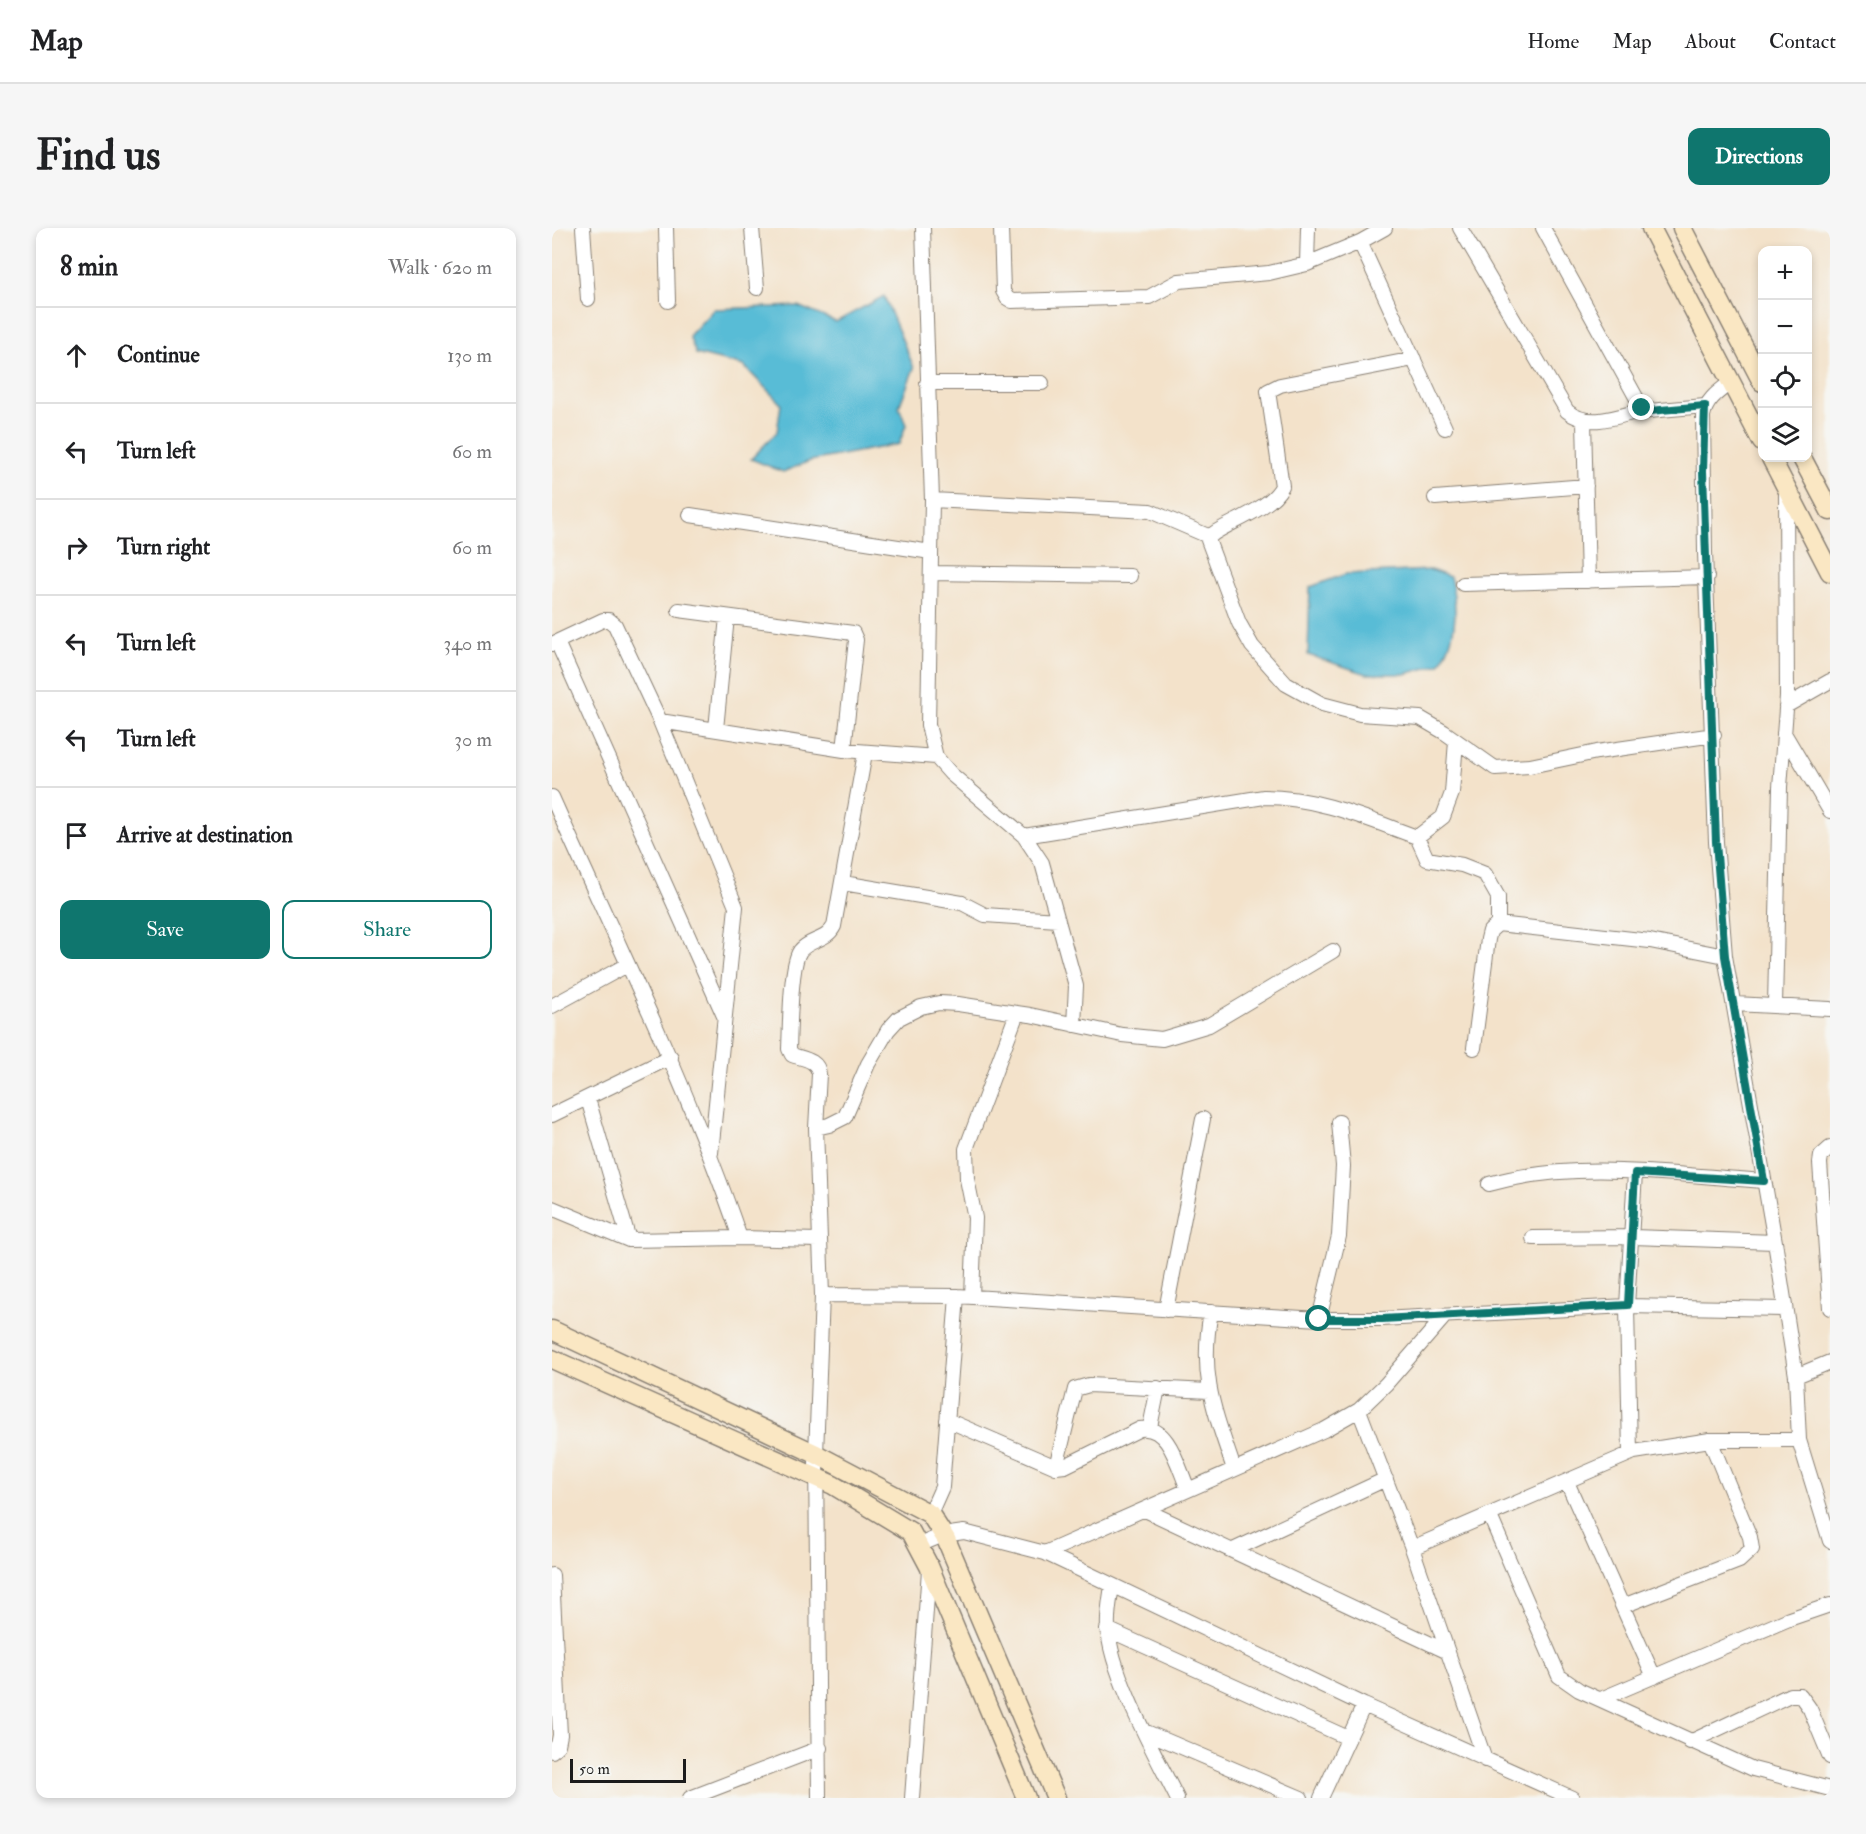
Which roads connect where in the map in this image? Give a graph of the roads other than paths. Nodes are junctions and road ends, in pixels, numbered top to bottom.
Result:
1 (583, 228) edge
2 (666, 228) edge
3 (752, 228) edge
4 (923, 228) edge
5 (1001, 228) edge
6 (1308, 228) edge
7 (1384, 228) edge
8 (1460, 228) edge
9 (1543, 228) edge
10 (1651, 228) edge
11 (1688, 233) edge
12 (1360, 242) junction
13 (1307, 264) junction
14 (757, 288) dead end
15 (588, 299) dead end
16 (668, 301) dead end
17 (1414, 359) junction
18 (1758, 374) edge
19 (927, 383) junction
20 (1042, 383) dead end
21 (1730, 383) junction
22 (1705, 406) junction
23 (1646, 409) junction
24 (1584, 421) junction
25 (1444, 428) dead end
26 (1758, 435) edge
27 (1773, 462) edge
28 (1804, 462) edge
29 (1586, 486) junction
30 (1786, 486) junction
31 (1435, 498) dead end
32 (932, 500) junction
33 (1828, 507) edge
34 (690, 515) dead end
35 (1802, 517) junction
36 (1208, 536) junction
37 (931, 552) junction
38 (1830, 572) edge
39 (932, 573) junction
40 (1130, 576) dead end
41 (1707, 577) junction
42 (1588, 580) junction
43 (1463, 584) dead end
44 (679, 610) dead end
45 (727, 618) junction
46 (555, 643) edge
47 (1830, 681) edge
48 (1786, 706) junction
49 (660, 721) junction
50 (716, 729) junction
51 (1784, 733) junction
52 (1714, 735) junction
53 (1456, 741) junction
54 (844, 750) junction
55 (865, 753) junction
56 (936, 757) junction
57 (552, 797) edge
58 (1830, 811) edge
59 (556, 820) edge
60 (1024, 836) junction
61 (1417, 837) junction
62 (843, 883) junction
63 (1058, 920) junction
64 (1498, 924) junction
65 (1333, 951) dead end
66 (1725, 956) junction
67 (627, 965) junction
68 (1735, 1004) junction
69 (1775, 1005) junction
70 (552, 1006) edge
71 (1830, 1009) edge
72 (1017, 1013) junction
73 (725, 1018) junction
74 (1074, 1025) junction
75 (1474, 1048) dead end
76 (671, 1057) junction
77 (588, 1099) junction
78 (554, 1110) edge
79 (1203, 1119) dead end
80 (1340, 1122) dead end
81 (816, 1128) junction
82 (1830, 1148) edge
83 (711, 1154) junction
84 (1635, 1173) junction
85 (1764, 1181) junction
86 (1490, 1184) dead end
87 (552, 1208) edge
88 (1633, 1237) junction
89 (740, 1238) junction
90 (1533, 1238) dead end
91 (629, 1240) junction
92 (819, 1240) junction
93 (1775, 1242) junction
94 (822, 1295) junction
95 (957, 1296) junction
96 (972, 1298) junction
97 (1830, 1300) edge
98 (1628, 1305) junction
99 (1784, 1309) junction
100 (1166, 1310) junction
101 (1211, 1312) junction
102 (1445, 1316) junction
103 (1319, 1319) junction
104 (552, 1330) edge
105 (552, 1359) edge
106 (1830, 1363) edge
107 (1796, 1376) junction
108 (1158, 1388) junction
109 (1209, 1391) junction
110 (1359, 1410) junction
111 (947, 1420) junction
112 (1150, 1427) junction
113 (1710, 1440) junction
114 (1799, 1440) junction
115 (816, 1454) junction
116 (1630, 1454) junction
117 (1056, 1467) junction
118 (1234, 1469) junction
119 (817, 1478) junction
120 (1386, 1479) junction
121 (1567, 1482) junction
122 (1188, 1489) junction
123 (1144, 1510) junction
124 (930, 1514) junction
125 (1490, 1516) junction
126 (944, 1535) junction
127 (1830, 1541) edge
128 (920, 1545) junction
129 (1412, 1548) junction
130 (1233, 1550) junction
131 (1045, 1553) junction
132 (929, 1566) junction
133 (552, 1575) edge
134 (1112, 1586) junction
135 (1830, 1605) edge
136 (1623, 1606) junction
137 (1107, 1629) junction
138 (1448, 1652) junction
139 (1654, 1677) junction
140 (1601, 1699) junction
141 (1364, 1706) junction
142 (1144, 1731) junction
143 (1348, 1738) junction
144 (1690, 1742) junction
145 (820, 1748) junction
146 (552, 1751) edge
147 (1830, 1757) edge
148 (1485, 1760) junction
149 (1830, 1789) edge
150 (690, 1798) edge
151 (819, 1798) edge
152 (912, 1798) edge
153 (1026, 1798) edge
154 (1056, 1798) edge
155 (1177, 1798) edge
156 (1301, 1798) edge
157 (1322, 1798) edge
158 (1572, 1798) edge

1 - 15 street
2 - 16 street
3 - 14 street
4 - 19 street
5 - 13 street
6 - 13 street
7 - 12 street
8 - 24 street
9 - 23 street
10 - 21 street
11 - 18 street
12 - 13 street
12 - 17 street
17 - 25 street
17 - 36 street
19 - 20 street
19 - 32 street
21 - 22 street
21 - 26 street
22 - 23 street
22 - 41 street
23 - 24 street
24 - 29 street
27 - 30 street
28 - 33 street
29 - 31 street
29 - 42 street
30 - 35 street
30 - 48 street
32 - 36 street
32 - 37 street
33 - 35 street
34 - 37 street
35 - 38 street
36 - 53 street
37 - 39 street
39 - 40 street
39 - 56 street
41 - 42 street
41 - 52 street
42 - 43 street
44 - 45 street
45 - 50 street
45 - 54 street
46 - 49 street
46 - 73 street
47 - 48 street
48 - 51 street
49 - 50 street
49 - 73 street
50 - 54 street
51 - 58 street
51 - 69 street
52 - 53 street
52 - 66 street
53 - 61 street
54 - 55 street
55 - 56 street
55 - 62 street
56 - 60 street
57 - 59 street
59 - 67 street
60 - 61 street
60 - 63 street
61 - 64 street
62 - 63 street
62 - 81 street
63 - 74 street
64 - 66 street
64 - 75 street
65 - 74 street
66 - 68 street
67 - 70 street
67 - 76 street
68 - 69 street
68 - 85 street
69 - 71 street
72 - 74 street
72 - 81 street
72 - 96 street
73 - 83 street
76 - 77 street
76 - 83 street
77 - 78 street
77 - 91 street
79 - 100 street
80 - 103 street
81 - 92 street
82 - 97 street
83 - 89 street
84 - 85 street
84 - 86 street
84 - 88 street
85 - 93 street
87 - 91 street
88 - 90 street
88 - 93 street
88 - 98 street
89 - 91 street
89 - 92 street
92 - 94 street
93 - 99 street
94 - 95 street
94 - 115 street
95 - 96 street
95 - 111 street
96 - 100 street
98 - 99 street
98 - 102 street
98 - 116 street
99 - 107 street
100 - 101 street
101 - 103 street
101 - 109 street
102 - 103 street
102 - 110 street
104 - 115 street
105 - 119 street
106 - 107 street
107 - 114 street
108 - 109 street
108 - 112 street
108 - 117 street
109 - 118 street
110 - 118 street
110 - 120 street
111 - 117 street
111 - 124 street
112 - 117 street
112 - 122 street
113 - 114 street
113 - 116 street
113 - 136 street
114 - 127 street
115 - 119 street
115 - 124 street
116 - 121 street
118 - 122 street
119 - 128 street
119 - 145 street
120 - 129 street
120 - 130 street
121 - 125 street
121 - 136 street
122 - 123 street
123 - 130 street
123 - 131 street
124 - 126 street
125 - 129 street
125 - 140 street
126 - 128 street
126 - 131 street
126 - 154 street
128 - 132 street
129 - 138 street
130 - 138 street
131 - 134 street
132 - 152 street
132 - 153 street
133 - 146 street
134 - 137 street
134 - 141 street
135 - 139 street
136 - 139 street
137 - 142 street
137 - 143 street
138 - 148 street
139 - 140 street
140 - 144 street
141 - 143 street
141 - 148 street
142 - 155 street
142 - 156 street
143 - 157 street
144 - 147 street
144 - 149 street
145 - 150 street
145 - 151 street
148 - 158 street

